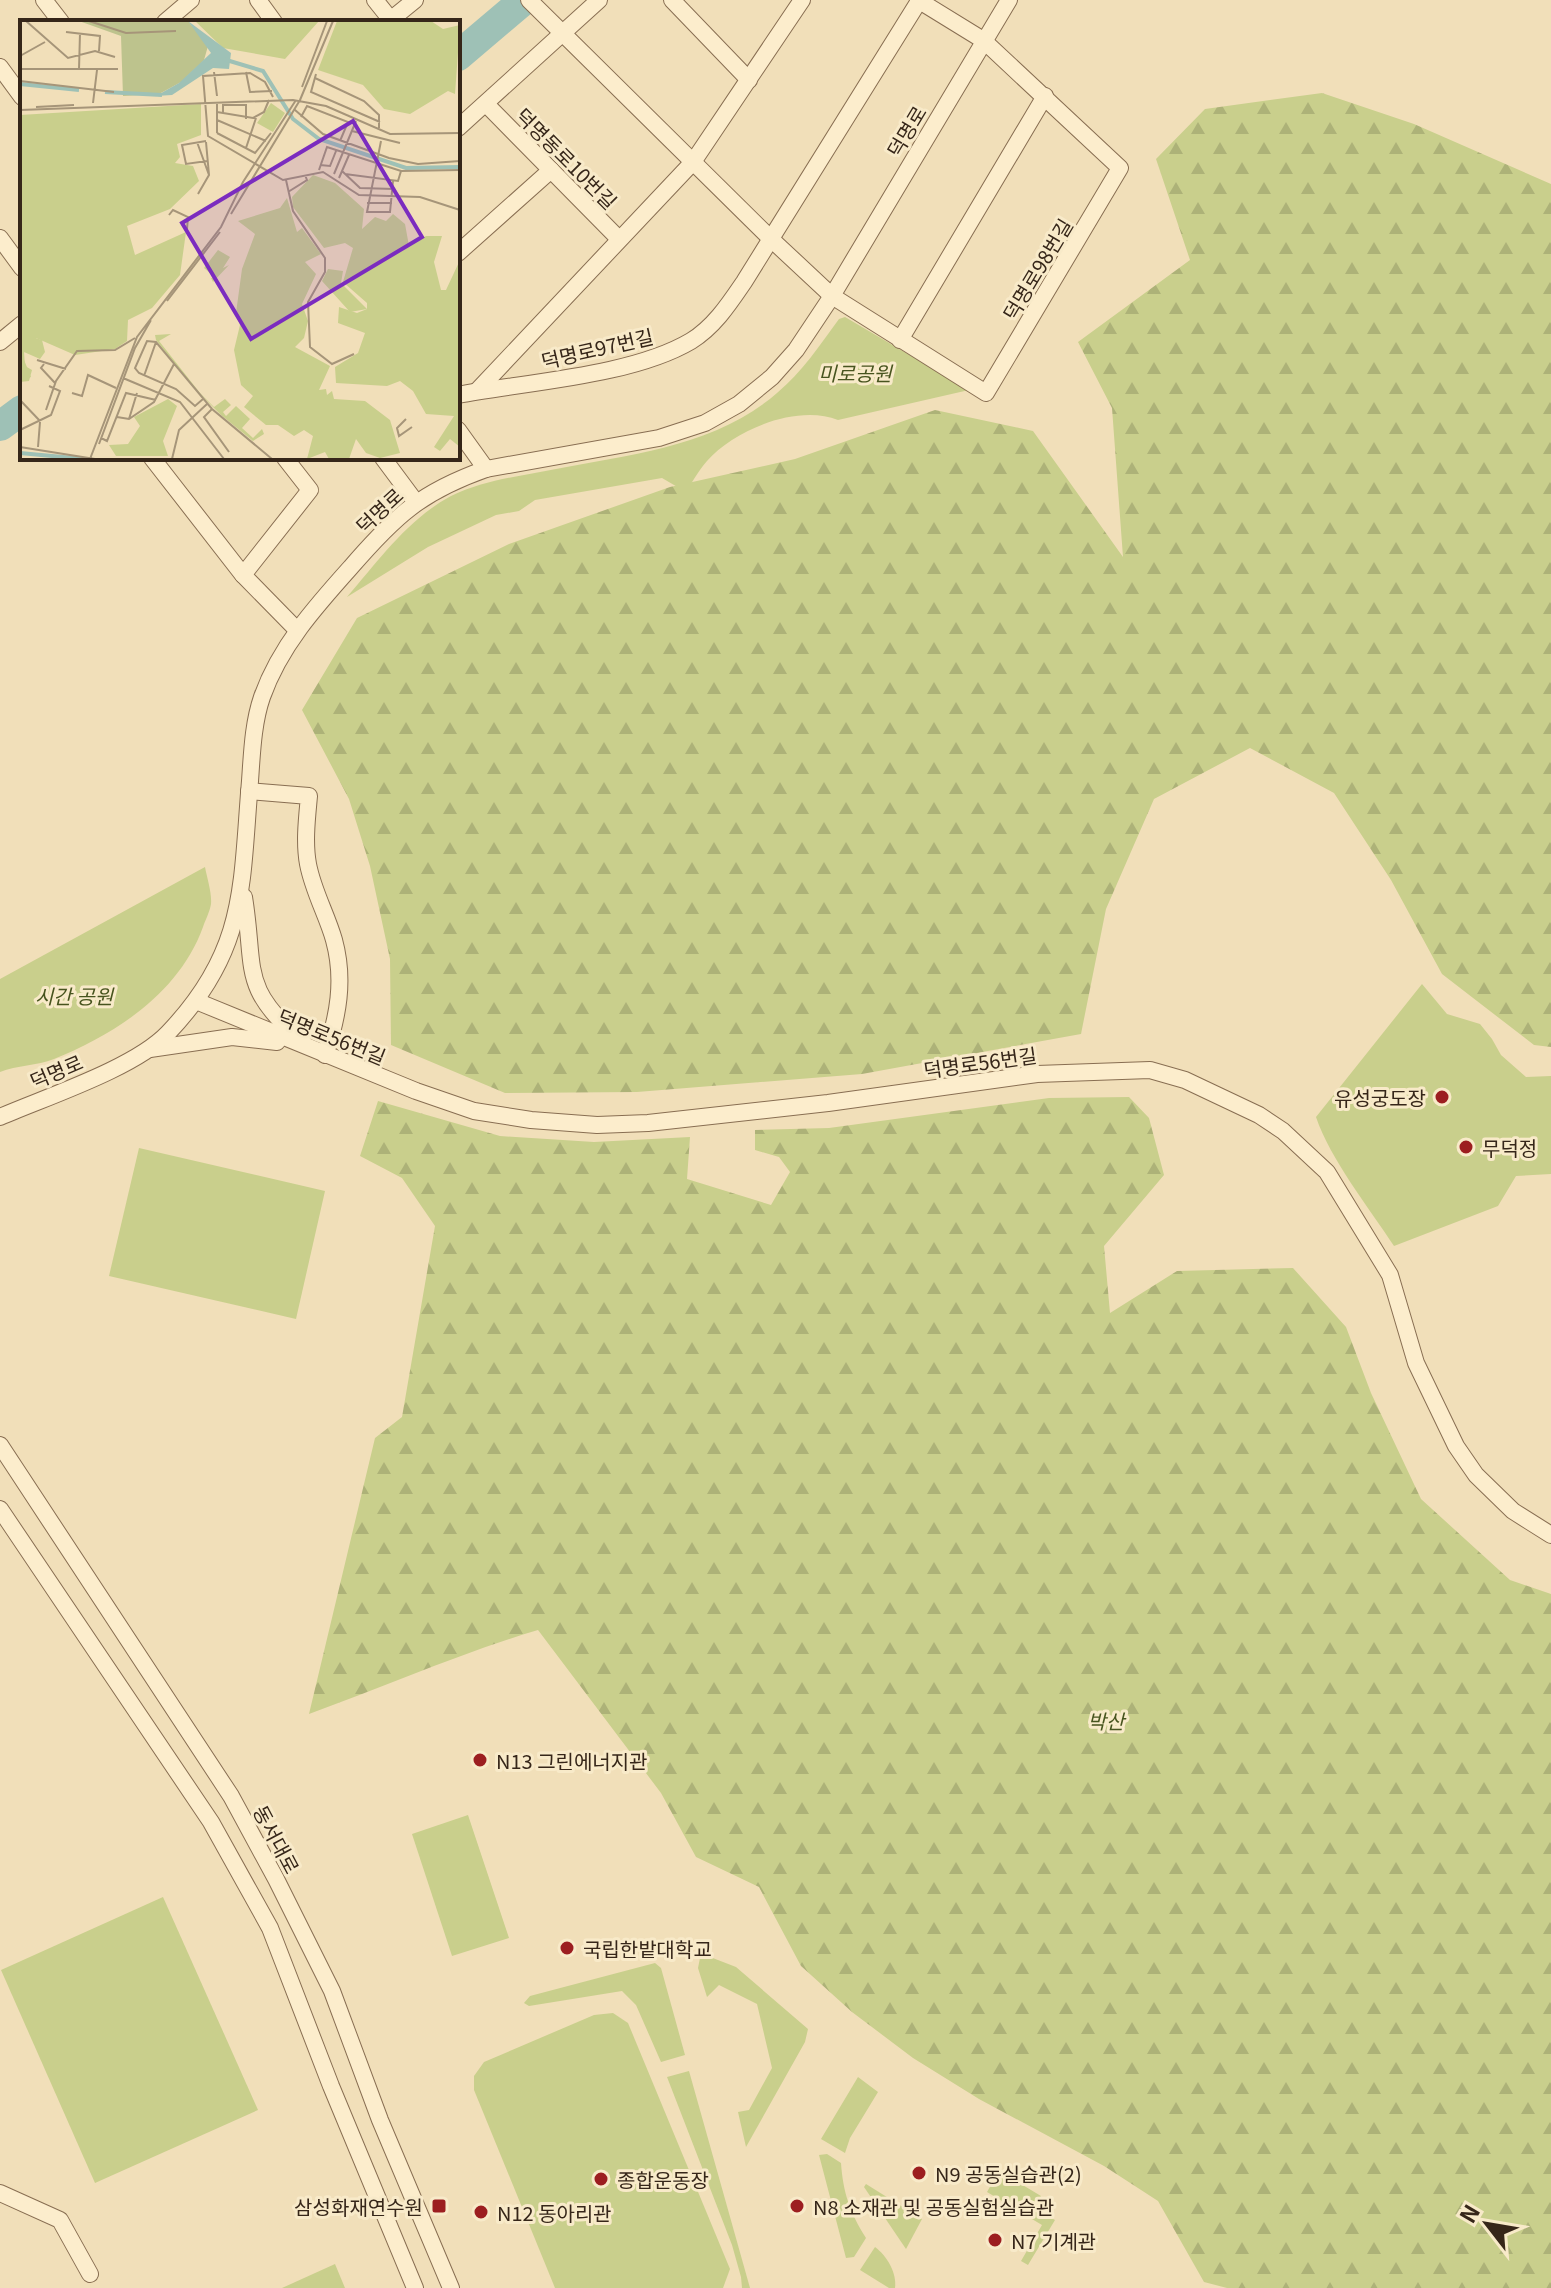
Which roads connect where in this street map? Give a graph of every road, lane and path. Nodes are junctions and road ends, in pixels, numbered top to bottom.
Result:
1 (44, 0) edge
2 (191, 0) edge
3 (258, 0) edge
4 (375, 0) edge
5 (415, 0) edge
6 (529, 0) edge
7 (599, 0) edge
8 (672, 0) edge
9 (802, 0) edge
10 (918, 0) edge
11 (1009, 0) edge
12 (59, 20) edge
13 (167, 20) edge
14 (273, 20) edge
15 (389, 20) edge
16 (391, 20) edge
17 (558, 29) junction
18 (983, 40) junction
19 (0, 67) edge
20 (749, 80) junction
21 (20, 94) edge
22 (1045, 96) junction
23 (486, 104) junction
24 (460, 126) edge
25 (693, 162) junction
26 (551, 170) junction
27 (0, 238) edge
28 (619, 239) junction
29 (771, 239) junction
30 (460, 251) edge
31 (20, 265) edge
32 (832, 296) junction
33 (20, 326) edge
34 (900, 340) junction
35 (0, 342) edge
36 (477, 391) junction
37 (460, 395) edge
38 (460, 433) edge
39 (154, 460) edge
40 (287, 460) edge
41 (384, 460) edge
42 (486, 469) junction
43 (415, 501) junction
44 (243, 575) junction
45 (297, 630) junction
46 (249, 791) junction
47 (242, 888) junction
48 (196, 1001) junction
49 (148, 1050) junction
50 (320, 1053) junction
51 (0, 1117) edge
52 (0, 1445) edge
53 (0, 1509) edge
54 (1551, 1535) edge
55 (0, 2193) edge
56 (90, 2274) dead end
57 (415, 2288) edge
58 (451, 2288) edge

1 - 12 street
2 - 13 street
3 - 14 street
4 - 15 street
5 - 16 street
6 - 17 street
7 - 17 street, 덕명동로10번길
8 - 20 street
9 - 20 street, 덕명로97번길
10 - 18 street, 덕명로98번길
10 - 29 street, 덕명로97번길
11 - 18 street, 덕명로
17 - 23 street, 덕명동로10번길
17 - 25 street
18 - 22 street, 덕명로98번길
18 - 32 street, 덕명로
19 - 21 street
20 - 25 street, 덕명로97번길
22 - 34 street
22 - 34 street, 덕명로98번길
23 - 24 street, 덕명동로10번길
23 - 26 street, 덕명동로10번길
25 - 28 street, 덕명로97번길
25 - 29 street
26 - 28 street, 덕명동로10번길
26 - 30 street
27 - 31 street
28 - 36 street, 덕명로97번길
29 - 32 street
29 - 36 street, 덕명로97번길
32 - 34 street, 덕명로98번길
32 - 42 street, 덕명로
33 - 35 street
36 - 37 street, 덕명로97번길
38 - 42 street
39 - 44 street
40 - 44 street
41 - 43 street
42 - 43 street, 덕명로
43 - 45 street, 덕명로
44 - 45 street
45 - 46 street, 덕명로
46 - 47 street, 덕명로
46 - 50 street
47 - 48 street, 덕명로
47 - 50 street
48 - 49 street, 덕명로
48 - 50 street, 덕명로56번길
49 - 50 street
49 - 51 street, 덕명로
50 - 54 street, 덕명로56번길
52 - 58 street, 동서대로
53 - 57 street
55 - 56 street

